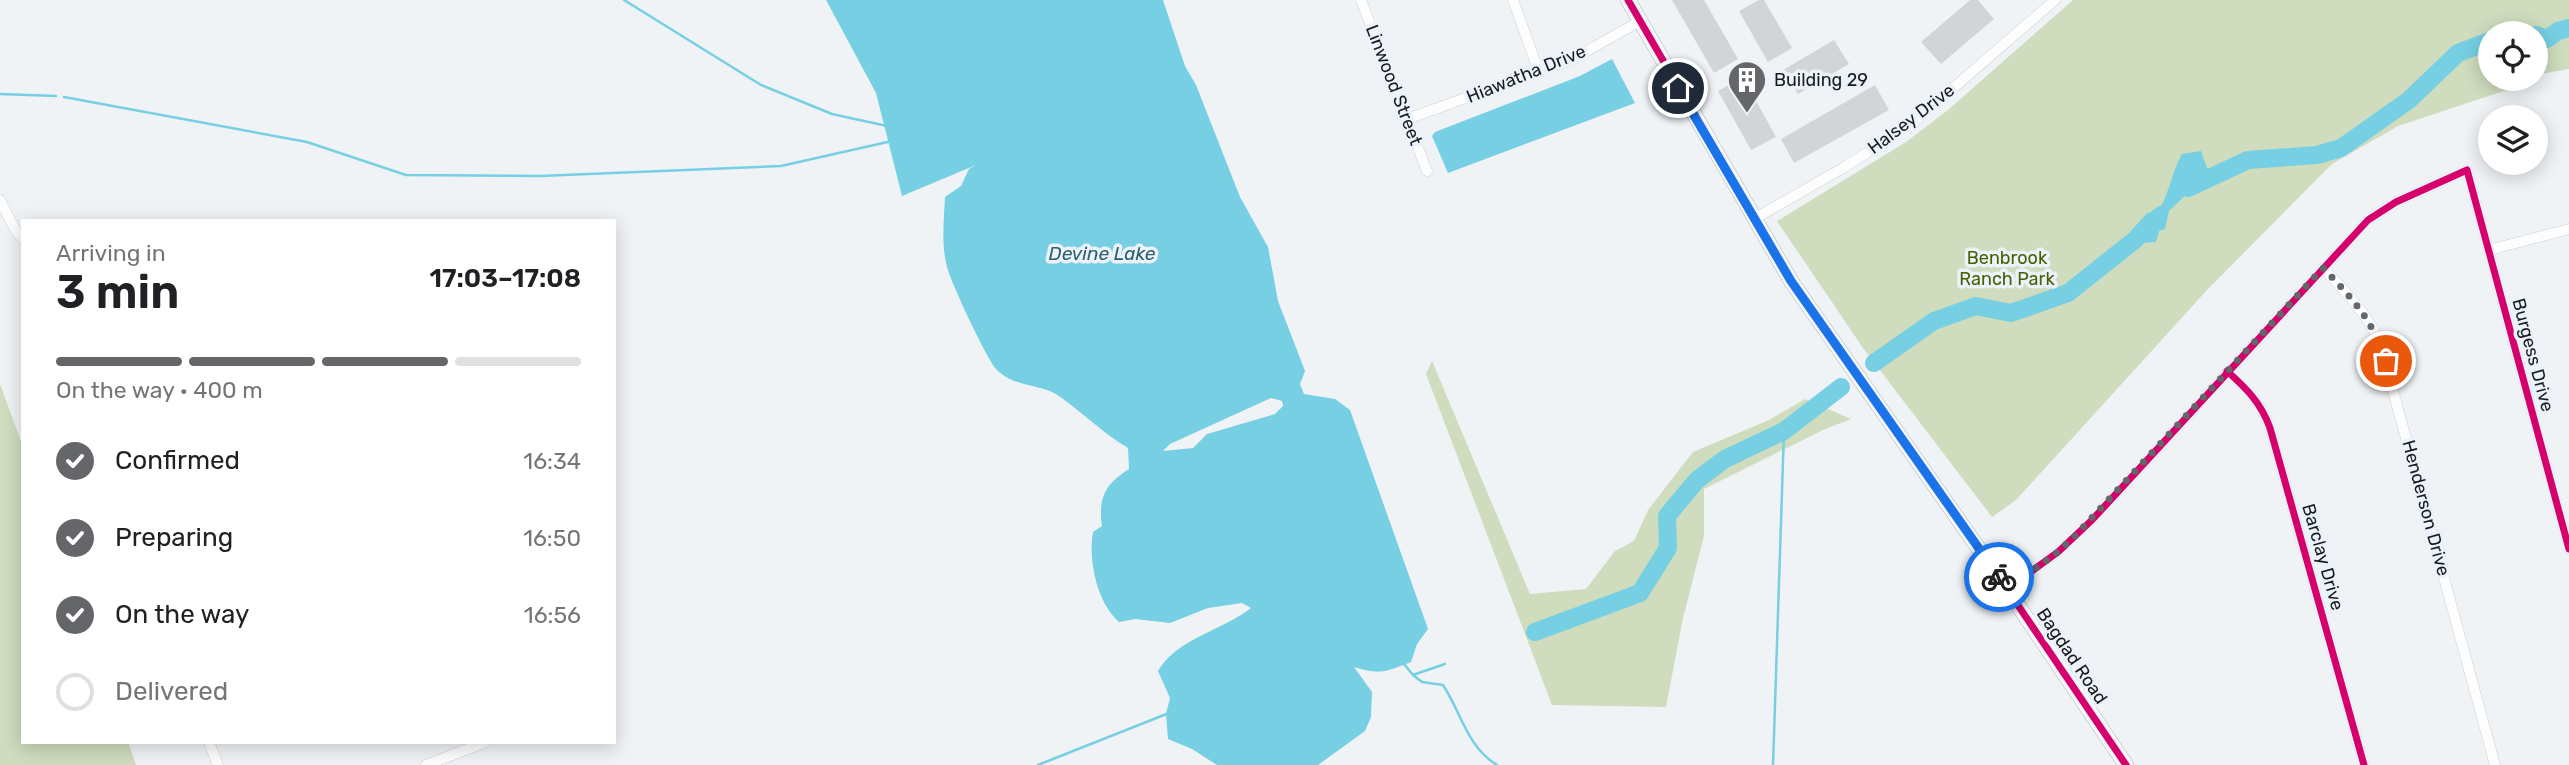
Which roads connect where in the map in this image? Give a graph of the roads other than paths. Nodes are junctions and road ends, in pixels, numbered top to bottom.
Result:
1 (1361, 0) edge
2 (1513, 0) edge
3 (1628, 0) edge
4 (2054, 0) edge
5 (1640, 21) junction
6 (1539, 72) junction
7 (1407, 119) junction
8 (1427, 171) dead end
9 (0, 200) edge
10 (1754, 219) junction
11 (2569, 229) edge
12 (21, 236) edge
13 (2489, 250) junction
14 (2323, 268) junction
15 (2227, 371) junction
16 (2569, 548) edge
17 (2007, 589) junction
18 (210, 744) edge
19 (483, 744) edge
20 (218, 765) edge
21 (426, 765) edge
22 (2126, 765) edge
23 (2364, 765) edge
24 (2495, 765) edge

1 - 7 street, Linwood Street
2 - 6 street
3 - 5 street, Bagdad Road
4 - 10 street, Halsey Drive
5 - 6 street, Hiawatha Drive
5 - 10 street, Bagdad Road
6 - 7 street, Hiawatha Drive
7 - 8 street, Linwood Street
9 - 12 street
10 - 17 street, Bagdad Road
11 - 13 street
13 - 14 street, Burgess Drive
13 - 16 street, Burgess Drive
14 - 15 street
14 - 24 street, Henderson Drive
15 - 17 street
15 - 23 street, Barclay Drive
17 - 22 street, Bagdad Road
18 - 20 street
19 - 21 street

